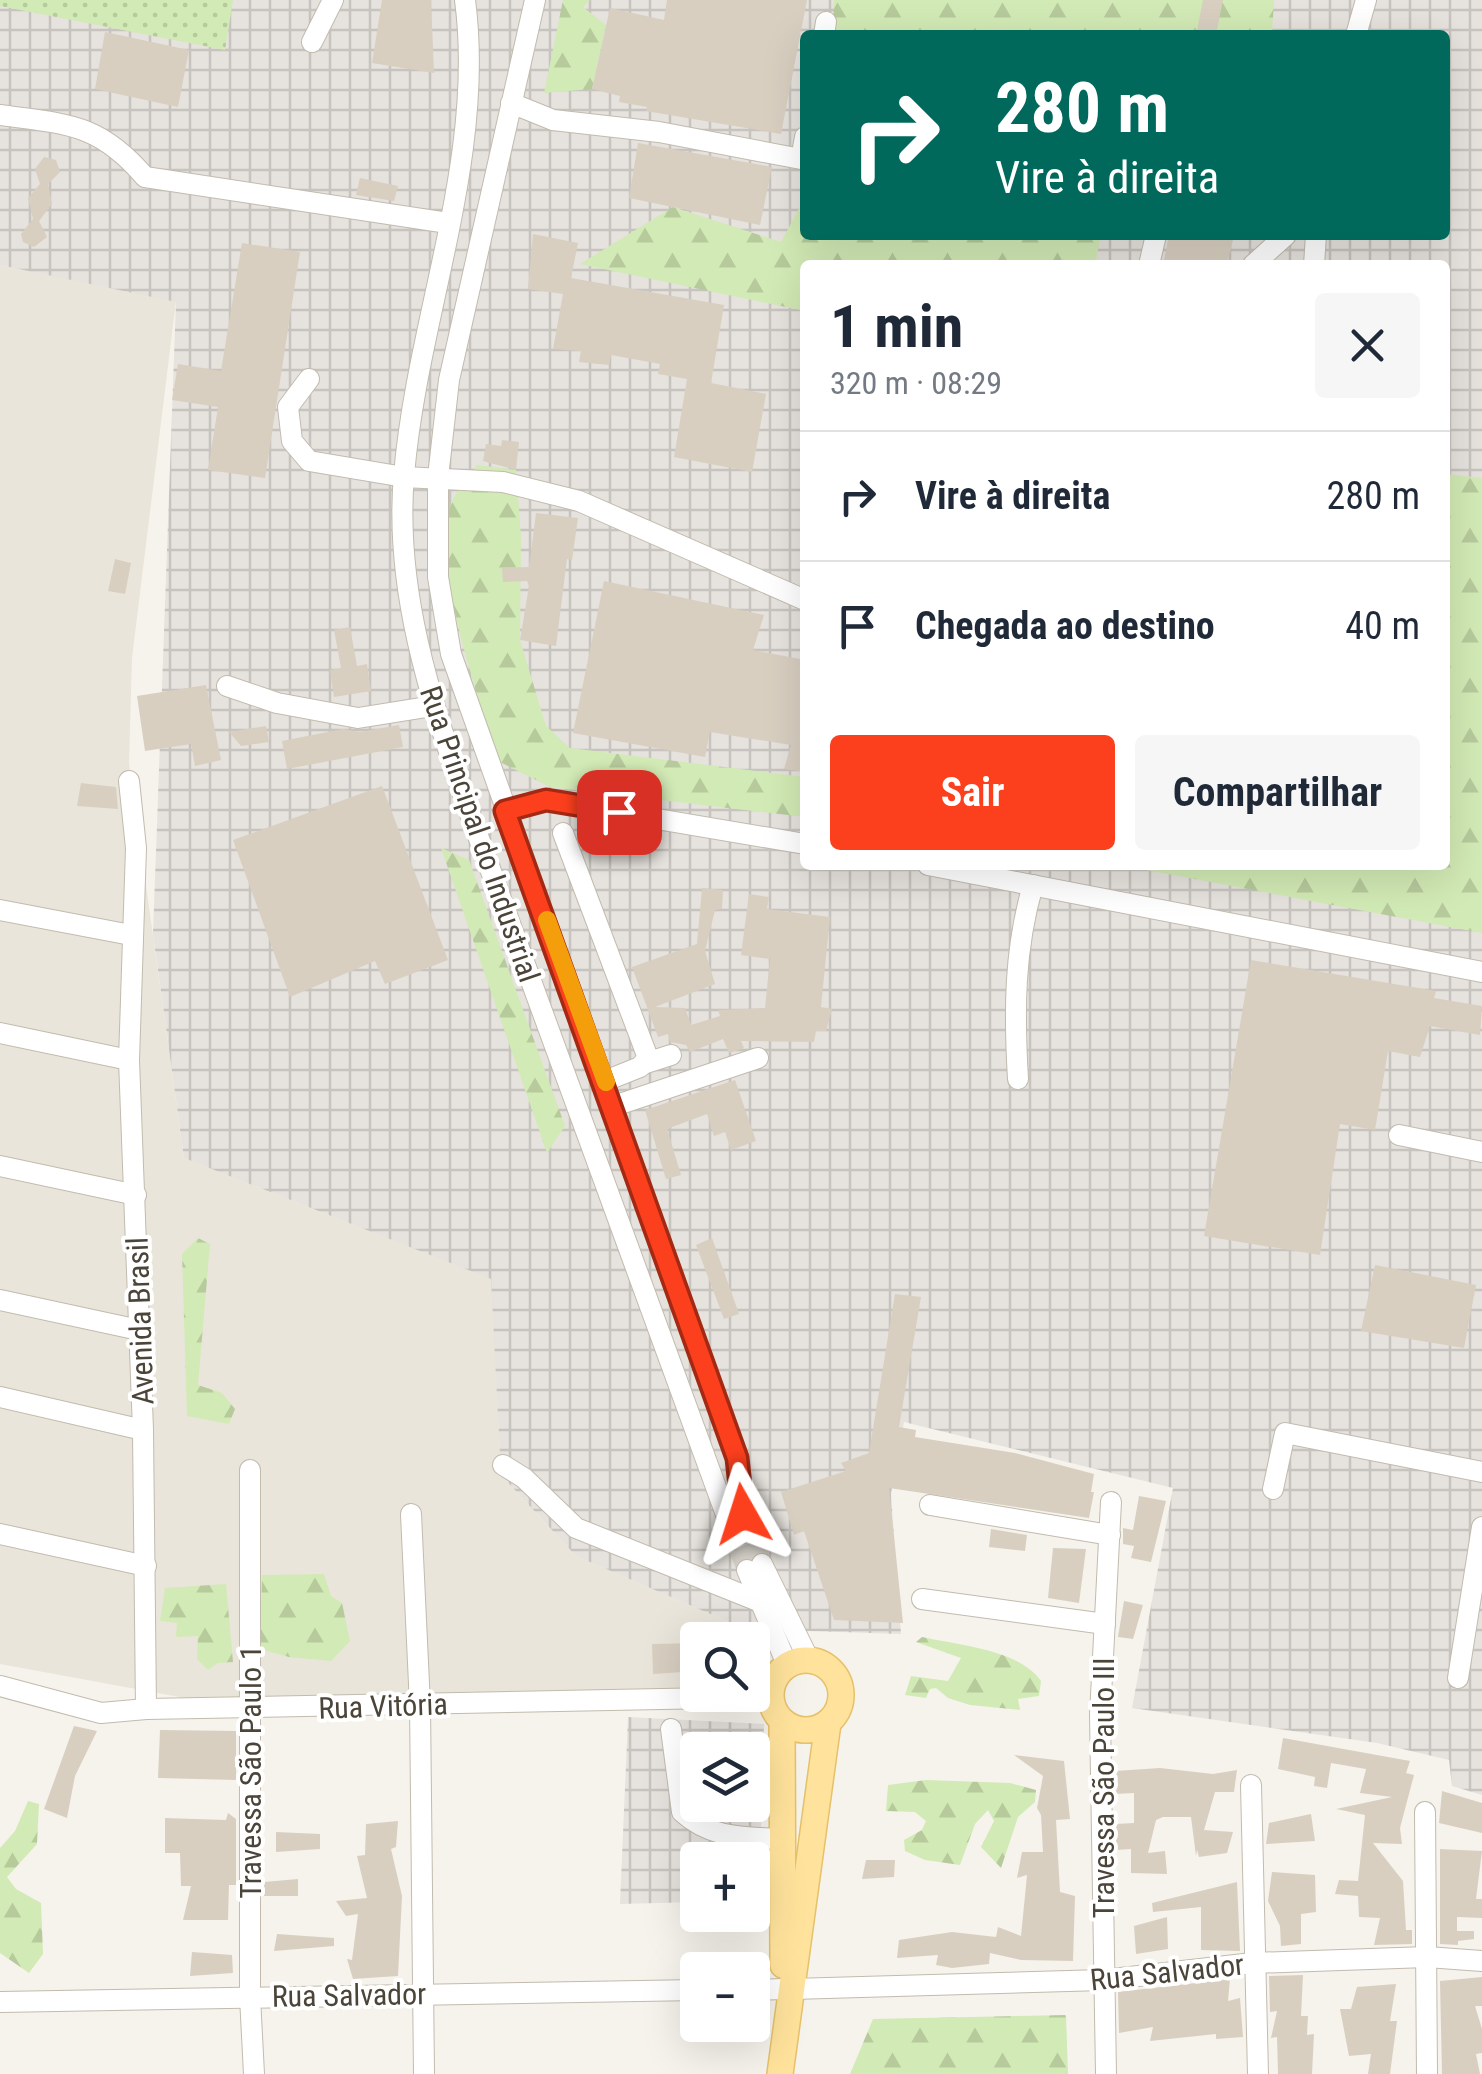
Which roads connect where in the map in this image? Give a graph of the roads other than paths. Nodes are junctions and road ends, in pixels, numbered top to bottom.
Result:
1 (333, 0) edge
2 (465, 0) edge
3 (535, 0) edge
4 (1366, 0) edge
5 (1357, 30) edge
6 (312, 42) dead end
7 (511, 103) junction
8 (0, 115) edge
9 (800, 159) edge
10 (448, 223) junction
11 (1280, 240) edge
12 (1258, 260) edge
13 (309, 379) dead end
14 (404, 476) junction
15 (438, 477) junction
16 (800, 598) edge
17 (227, 686) dead end
18 (433, 706) junction
19 (130, 781) dead end
20 (505, 811) junction
21 (563, 834) dead end
22 (800, 843) edge
23 (953, 870) edge
24 (1033, 886) junction
25 (0, 910) edge
26 (130, 934) junction
27 (1482, 972) edge
28 (0, 1033) edge
29 (671, 1055) dead end
30 (758, 1058) dead end
31 (129, 1060) junction
32 (646, 1063) junction
33 (1018, 1079) dead end
34 (605, 1081) junction
35 (614, 1106) junction
36 (1399, 1135) dead end
37 (1482, 1152) edge
38 (0, 1166) edge
39 (136, 1195) junction
40 (0, 1300) edge
41 (139, 1330) junction
42 (0, 1398) edge
43 (143, 1430) junction
44 (737, 1458) junction
45 (504, 1465) dead end
46 (250, 1470) dead end
47 (1482, 1472) edge
48 (708, 1475) junction
49 (1273, 1489) dead end
50 (1112, 1502) dead end
51 (930, 1505) dead end
52 (411, 1514) dead end
53 (1482, 1526) edge
54 (0, 1534) edge
55 (1110, 1535) junction
56 (146, 1566) junction
57 (922, 1599) dead end
58 (758, 1601) junction
59 (1105, 1624) junction
60 (798, 1661) junction
61 (1458, 1678) dead end
62 (0, 1686) edge
63 (770, 1697) joint
64 (680, 1699) edge
65 (420, 1705) junction
66 (146, 1708) junction
67 (250, 1710) junction
68 (782, 1722) junction
69 (828, 1723) junction
70 (672, 1729) dead end
71 (1251, 1785) dead end
72 (1425, 1812) dead end
73 (782, 1839) junction
74 (1426, 1957) junction
75 (1482, 1961) edge
76 (1253, 1963) junction
77 (1103, 1980) junction
78 (788, 1989) junction
79 (680, 1990) edge
80 (770, 1990) edge
81 (422, 1994) junction
82 (250, 1997) junction
83 (0, 2002) edge
84 (254, 2074) edge
85 (424, 2074) edge
86 (780, 2074) edge
87 (1106, 2074) edge
88 (1258, 2074) edge
89 (1428, 2074) edge

1 - 6 street
2 - 10 street, Rua Principal do Industrial
3 - 7 street, Rua Principal do Industrial
4 - 5 street
7 - 9 street
7 - 15 street, Rua Principal do Industrial
8 - 10 street
10 - 14 street, Rua Principal do Industrial
11 - 12 street
13 - 14 street
14 - 15 street
14 - 18 street, Rua Principal do Industrial
15 - 16 street
15 - 20 street, Rua Principal do Industrial
17 - 18 street
18 - 48 street, Rua Principal do Industrial
19 - 26 street, Avenida Brasil
20 - 22 street
20 - 34 street, Rua Principal do Industrial
21 - 32 street
23 - 24 street
24 - 27 street
24 - 33 street
25 - 26 street
26 - 31 street, Avenida Brasil
28 - 31 street
29 - 32 street
30 - 35 street
31 - 39 street, Avenida Brasil
32 - 34 street
34 - 35 street, Rua Principal do Industrial
35 - 44 street, Rua Principal do Industrial
36 - 37 street
38 - 39 street
39 - 41 street, Avenida Brasil
40 - 41 street
41 - 43 street, Avenida Brasil
42 - 43 street
43 - 56 street, Avenida Brasil
44 - 48 street
44 - 48 street, Rua Principal do Industrial
45 - 58 street
46 - 67 street, Travessa São Paulo 1
47 - 49 street
50 - 55 street, Travessa São Paulo III
51 - 55 street
52 - 65 street
53 - 61 street
54 - 56 street
55 - 59 street, Travessa São Paulo III
56 - 66 street, Avenida Brasil
57 - 59 street
58 - 60 street
58 - 60 street
59 - 77 street, Travessa São Paulo III
60 - 63 main road
60 - 69 main road
62 - 66 street, Rua Vitória
63 - 68 main road
64 - 65 street, Rua Vitória
65 - 67 street, Rua Vitória
65 - 81 street
66 - 67 street, Rua Vitória
67 - 82 street, Travessa São Paulo 1
68 - 69 main road
68 - 73 main road
69 - 78 main road
70 - 73 street
71 - 76 street
72 - 74 street
73 - 78 main road
74 - 75 street, Rua Salvador
74 - 76 street, Rua Salvador
74 - 89 street
76 - 77 street, Rua Salvador
76 - 88 street
77 - 78 street, Rua Salvador
77 - 87 street, Travessa São Paulo III
78 - 80 street, Rua Salvador
78 - 86 main road
79 - 81 street, Rua Salvador
81 - 82 street, Rua Salvador
81 - 85 street
82 - 83 street, Rua Salvador
82 - 84 street, Travessa São Paulo 1

